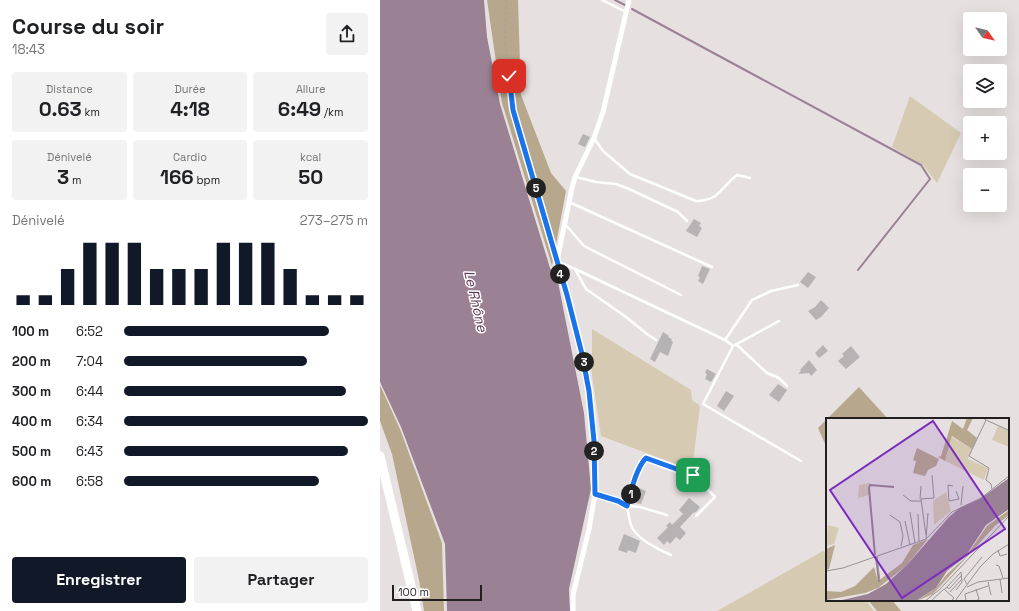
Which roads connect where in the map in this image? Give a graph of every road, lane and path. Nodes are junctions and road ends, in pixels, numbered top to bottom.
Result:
1 (506, 0) edge
2 (602, 0) edge
3 (629, 0) edge
4 (626, 12) junction
5 (594, 138) junction
6 (575, 177) junction
7 (750, 178) dead end
8 (569, 202) junction
9 (687, 221) dead end
10 (565, 223) junction
11 (557, 261) junction
12 (712, 267) dead end
13 (575, 269) junction
14 (798, 285) dead end
15 (681, 295) dead end
16 (778, 321) dead end
17 (656, 340) dead end
18 (724, 340) junction
19 (736, 344) junction
20 (733, 346) junction
21 (787, 386) dead end
22 (380, 456) edge
23 (801, 460) dead end
24 (595, 494) junction
25 (627, 506) junction
26 (667, 515) dead end
27 (696, 516) dead end
28 (671, 555) dead end
29 (417, 611) edge
30 (573, 611) edge

1 - 11 path
2 - 4 lane
3 - 4 street
4 - 5 street
5 - 6 street
5 - 7 lane
6 - 8 street
6 - 9 lane
8 - 10 street
8 - 12 lane
10 - 11 street
10 - 15 lane
11 - 13 lane
11 - 24 street
13 - 17 lane
13 - 18 lane
14 - 18 lane
16 - 19 lane
18 - 20 lane
19 - 20 lane
19 - 21 lane
20 - 23 lane
22 - 29 highway
24 - 25 lane
24 - 30 street
25 - 26 lane
25 - 27 lane
25 - 28 lane

